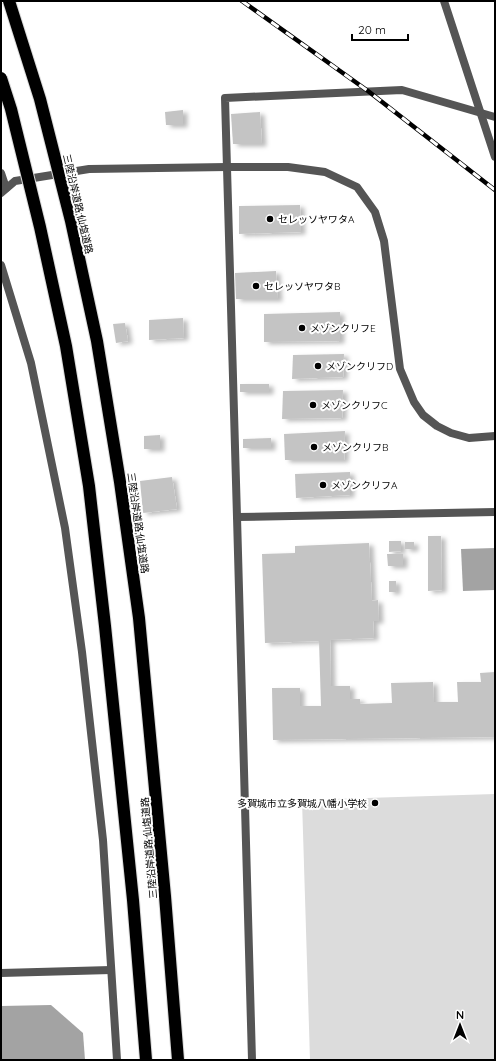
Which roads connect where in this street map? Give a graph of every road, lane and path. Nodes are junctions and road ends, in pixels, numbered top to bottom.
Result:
1 (9, 1) edge
2 (444, 1) edge
3 (1, 78) edge
4 (495, 117) edge
5 (495, 157) edge
6 (227, 167) junction
7 (1, 173) edge
8 (4, 191) edge
9 (1, 265) edge
10 (495, 436) edge
11 (495, 512) edge
12 (238, 517) junction
13 (111, 970) junction
14 (1, 973) edge
15 (117, 1060) edge
16 (146, 1060) edge
17 (178, 1060) edge
18 (252, 1060) edge

1 - 17 highway, 三陸沿岸道路;仙塩道路, bridge
2 - 5 street, bridge
3 - 16 highway, 三陸沿岸道路;仙塩道路, bridge
4 - 6 street
6 - 8 street
6 - 10 street
6 - 12 street
7 - 8 street
9 - 13 street
11 - 12 street
12 - 18 street
13 - 14 street
13 - 15 street

